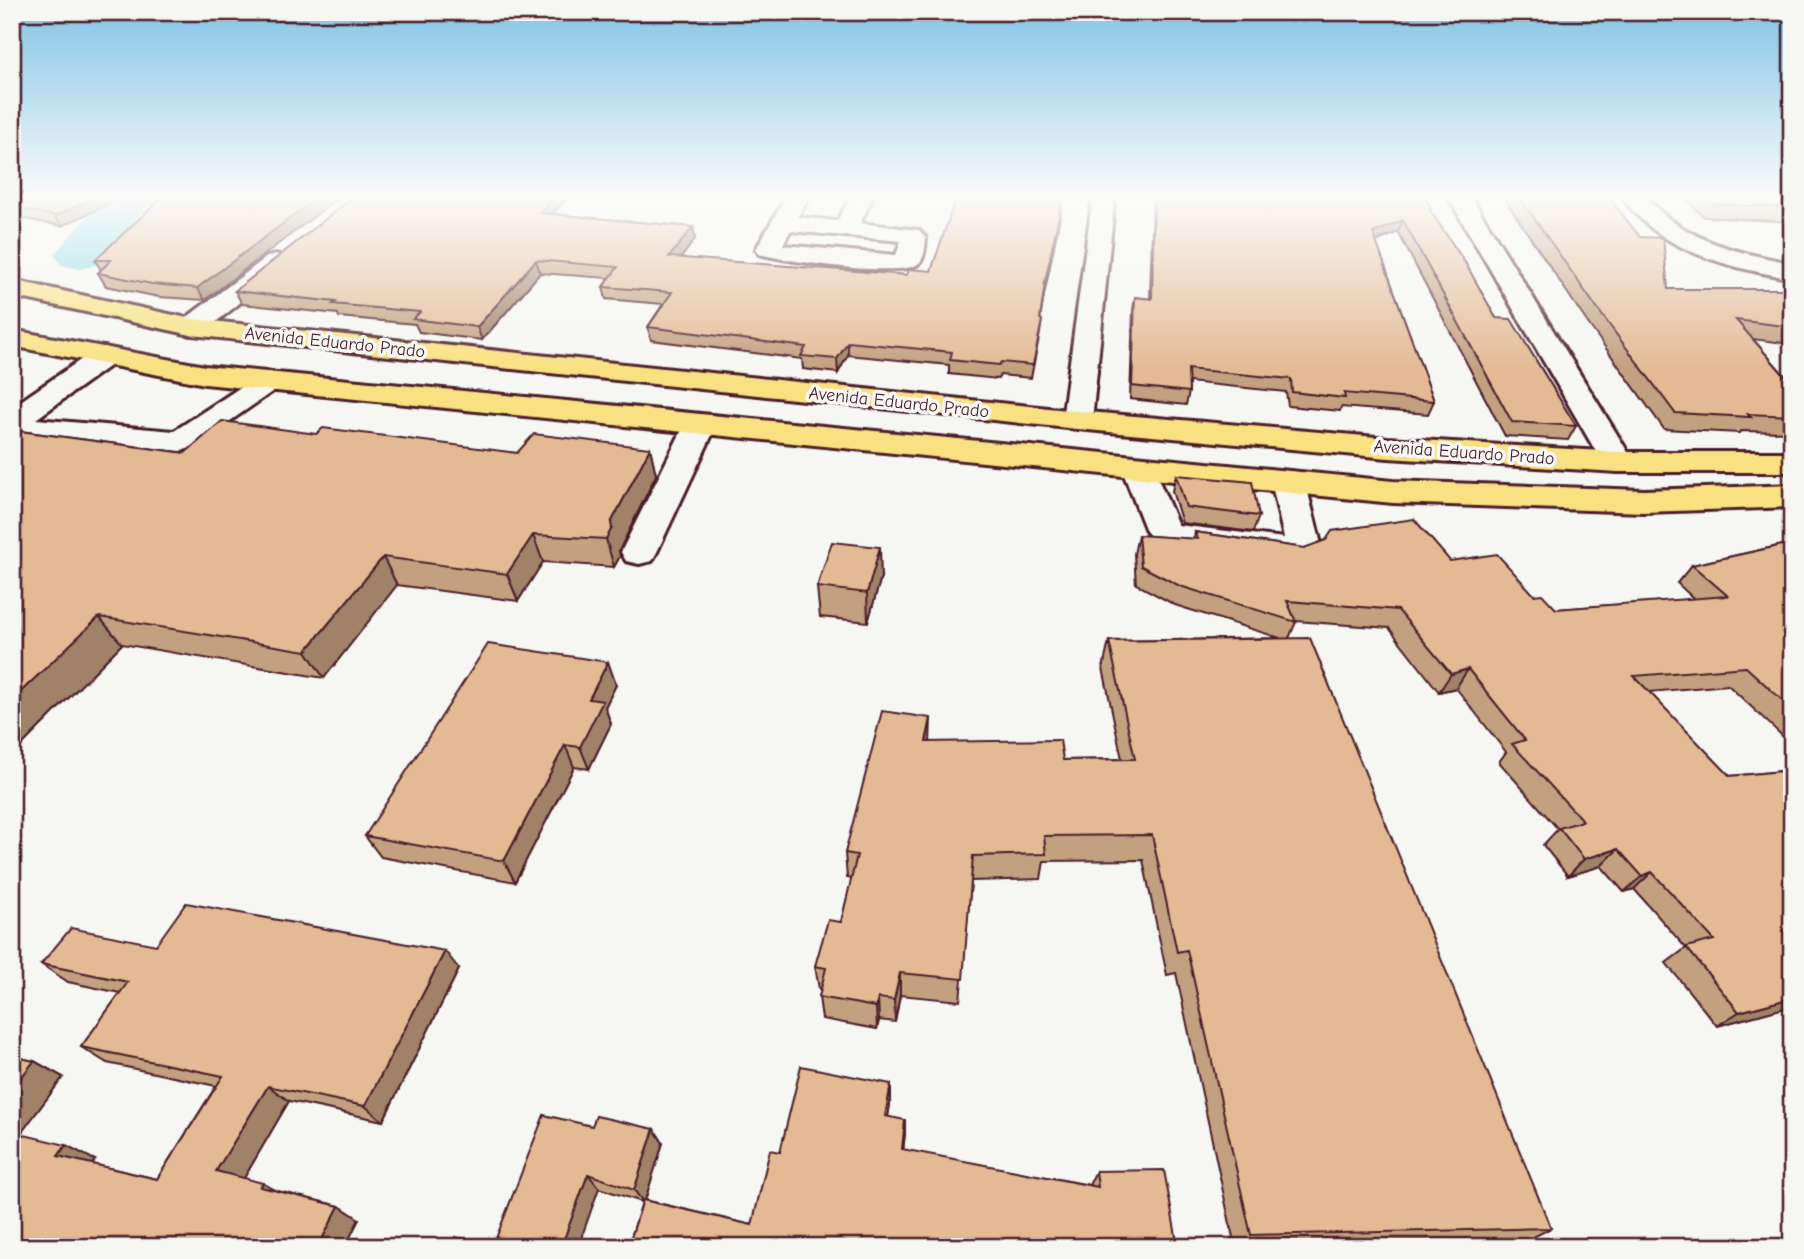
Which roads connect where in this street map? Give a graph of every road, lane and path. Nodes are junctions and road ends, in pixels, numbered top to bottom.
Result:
1 (286, 254) edge
2 (797, 254) edge
3 (911, 254) edge
4 (1097, 254) edge
5 (1493, 254) edge
6 (1721, 254) edge
7 (1792, 271) edge
8 (12, 288) edge
9 (192, 327) junction
10 (12, 338) edge
11 (105, 356) junction
12 (269, 381) junction
13 (1077, 420) junction
14 (701, 424) junction
15 (1618, 462) junction
16 (1792, 462) edge
17 (1137, 467) junction
18 (1288, 481) junction
19 (1792, 496) edge
20 (639, 552) dead end

1 - 9 street
2 - 3 street
4 - 13 street
5 - 15 street
6 - 7 street
8 - 9 main road, Avenida Eduardo Prado
9 - 13 main road, Avenida Eduardo Prado
10 - 11 main road, Avenida Eduardo Prado
11 - 12 main road, Avenida Eduardo Prado
11 - 12 street
12 - 14 main road, Avenida Eduardo Prado
13 - 15 main road, Avenida Eduardo Prado
14 - 17 main road, Avenida Eduardo Prado
14 - 20 street
15 - 16 main road, Avenida Eduardo Prado
17 - 18 main road, Avenida Eduardo Prado
17 - 18 street
18 - 19 main road, Avenida Eduardo Prado

